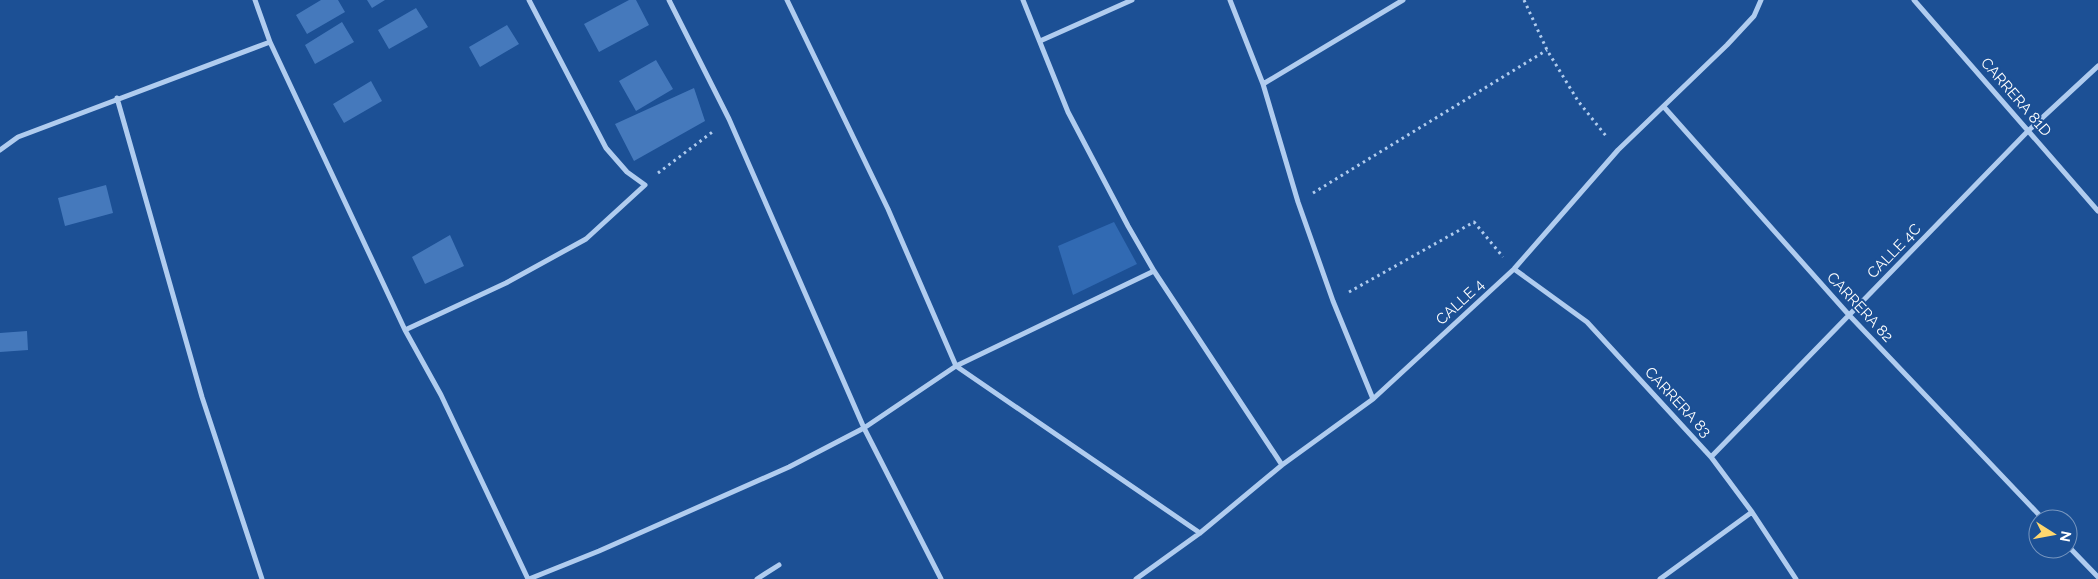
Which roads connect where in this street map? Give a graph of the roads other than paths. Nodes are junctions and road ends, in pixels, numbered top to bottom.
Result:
1 (255, 0) edge
2 (529, 0) edge
3 (668, 0) edge
4 (787, 0) edge
5 (1023, 0) edge
6 (1132, 0) edge
7 (1230, 0) edge
8 (1403, 0) edge
9 (1761, 0) edge
10 (1914, 0) edge
11 (1040, 41) junction
12 (270, 42) junction
13 (2098, 66) edge
14 (1263, 84) junction
15 (117, 98) junction
16 (1664, 107) junction
17 (2028, 131) junction
18 (0, 150) edge
19 (2098, 211) edge
20 (1514, 269) junction
21 (1154, 271) junction
22 (1849, 315) junction
23 (405, 330) junction
24 (956, 366) junction
25 (1373, 399) junction
26 (864, 428) junction
27 (1712, 457) junction
28 (1282, 465) junction
29 (2033, 509) edge
30 (1752, 512) junction
31 (1200, 533) junction
32 (2078, 556) edge
33 (779, 565) dead end
34 (2098, 577) edge
35 (262, 579) edge
36 (528, 579) edge
37 (757, 579) edge
38 (941, 579) edge
39 (1136, 579) edge
40 (1660, 579) edge
41 (1796, 579) edge

1 - 12 street
2 - 23 street
3 - 26 street
4 - 24 street
5 - 11 street
6 - 11 street
7 - 14 street
8 - 14 street
9 - 16 street, CALLE 4
10 - 17 street, CARRERA 81D
11 - 21 street
12 - 15 street
12 - 23 street
13 - 17 street, CALLE 4C
14 - 25 street
15 - 18 street
15 - 35 street
16 - 20 street, CALLE 4
16 - 22 street, CARRERA 82
17 - 19 street, CARRERA 81D
17 - 22 street, CALLE 4C
20 - 25 street, CALLE 4
20 - 27 street, CARRERA 83
21 - 24 street
21 - 28 street
22 - 27 street, CALLE 4C
22 - 29 street, CARRERA 82
23 - 36 street
24 - 26 street
24 - 31 street
25 - 28 street, CALLE 4
26 - 36 street
26 - 38 street
27 - 30 street, CARRERA 83
28 - 31 street, CALLE 4
30 - 40 street
30 - 41 street, CARRERA 83
31 - 39 street, CALLE 4
32 - 34 street
33 - 37 street

